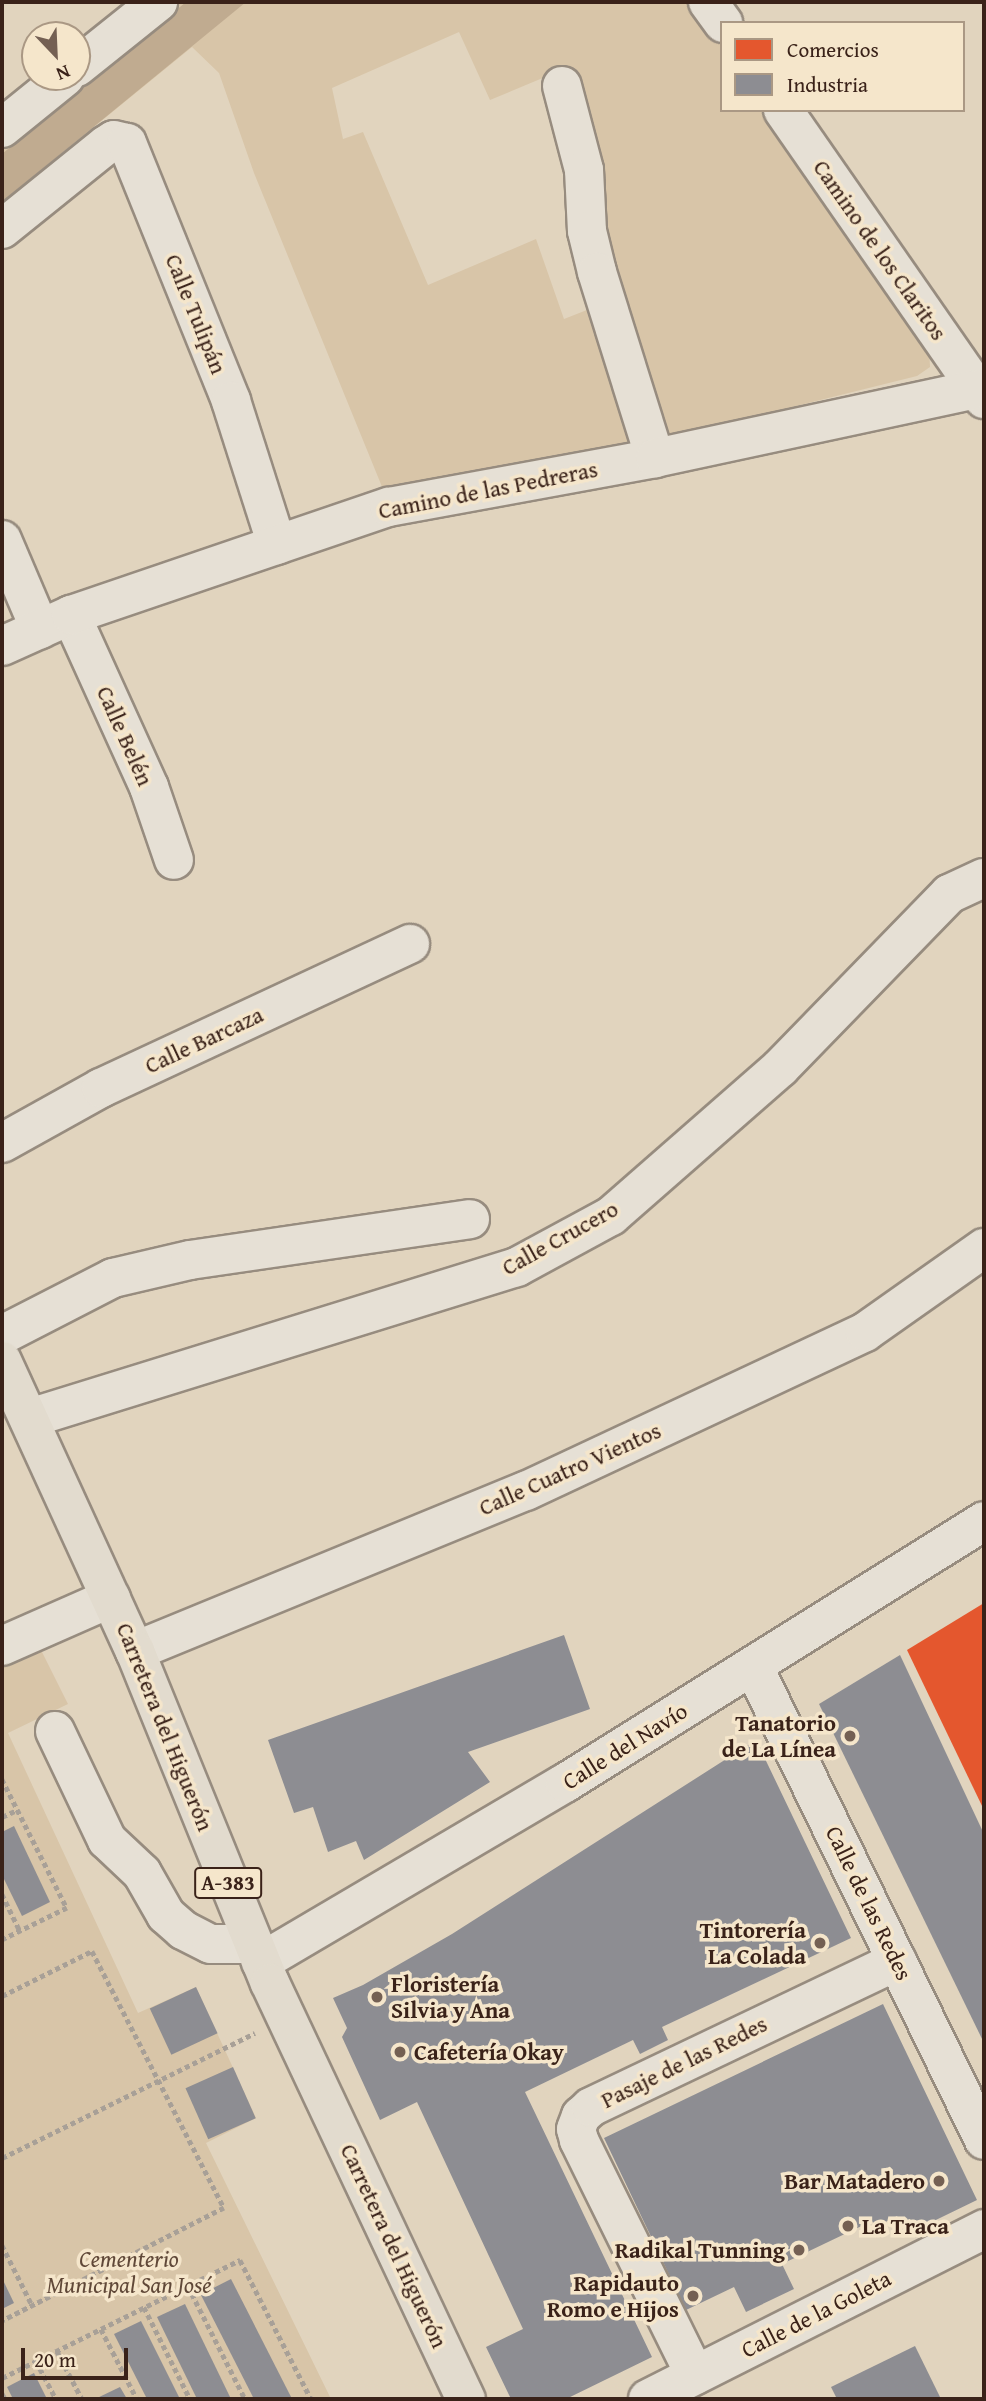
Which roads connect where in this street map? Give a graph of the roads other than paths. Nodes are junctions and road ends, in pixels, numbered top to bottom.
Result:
1 (158, 2) edge
2 (708, 2) edge
3 (722, 21) edge
4 (91, 57) edge
5 (562, 86) dead end
6 (48, 91) edge
7 (784, 112) edge
8 (2, 128) edge
9 (2, 229) edge
10 (980, 394) edge
11 (655, 458) junction
12 (2, 540) edge
13 (277, 545) junction
14 (55, 622) junction
15 (2, 646) edge
16 (174, 860) dead end
17 (984, 878) edge
18 (410, 944) dead end
19 (2, 1143) edge
20 (470, 1219) dead end
21 (984, 1248) edge
22 (2, 1335) edge
23 (2, 1361) edge
24 (30, 1418) junction
25 (984, 1521) edge
26 (111, 1598) junction
27 (2, 1646) edge
28 (135, 1651) junction
29 (753, 1667) junction
30 (55, 1731) dead end
31 (257, 1953) junction
32 (897, 1961) junction
33 (984, 2140) edge
34 (984, 2229) edge
35 (695, 2375) junction
36 (467, 2399) edge
37 (648, 2399) edge

1 - 4 street
2 - 3 street
5 - 11 street
6 - 8 street
7 - 10 street, Camino de los Claritos
9 - 13 street, Calle Tulipán
10 - 11 street, Camino de las Pedreras
11 - 13 street, Camino de las Pedreras
12 - 14 street, Calle Belén
13 - 14 street, Camino de las Pedreras
14 - 15 street, Camino de las Pedreras
14 - 16 street, Calle Belén
17 - 24 street, Calle Crucero
18 - 19 street, Calle Barcaza
20 - 22 street
21 - 28 street, Calle Cuatro Vientos
23 - 24 main road, Carretera del Higuerón / A-383
24 - 26 main road, Carretera del Higuerón / A-383
25 - 29 street, Calle del Navío
26 - 27 street
26 - 28 main road, Carretera del Higuerón / A-383
28 - 31 main road, Carretera del Higuerón / A-383
29 - 31 street, Calle del Navío
29 - 32 street, Calle de las Redes
30 - 31 street
31 - 36 main road, Carretera del Higuerón / A-383
32 - 33 street, Calle de las Redes
32 - 35 street, Pasaje de las Redes
34 - 35 street, Calle de la Goleta
35 - 37 street, Calle de la Goleta

